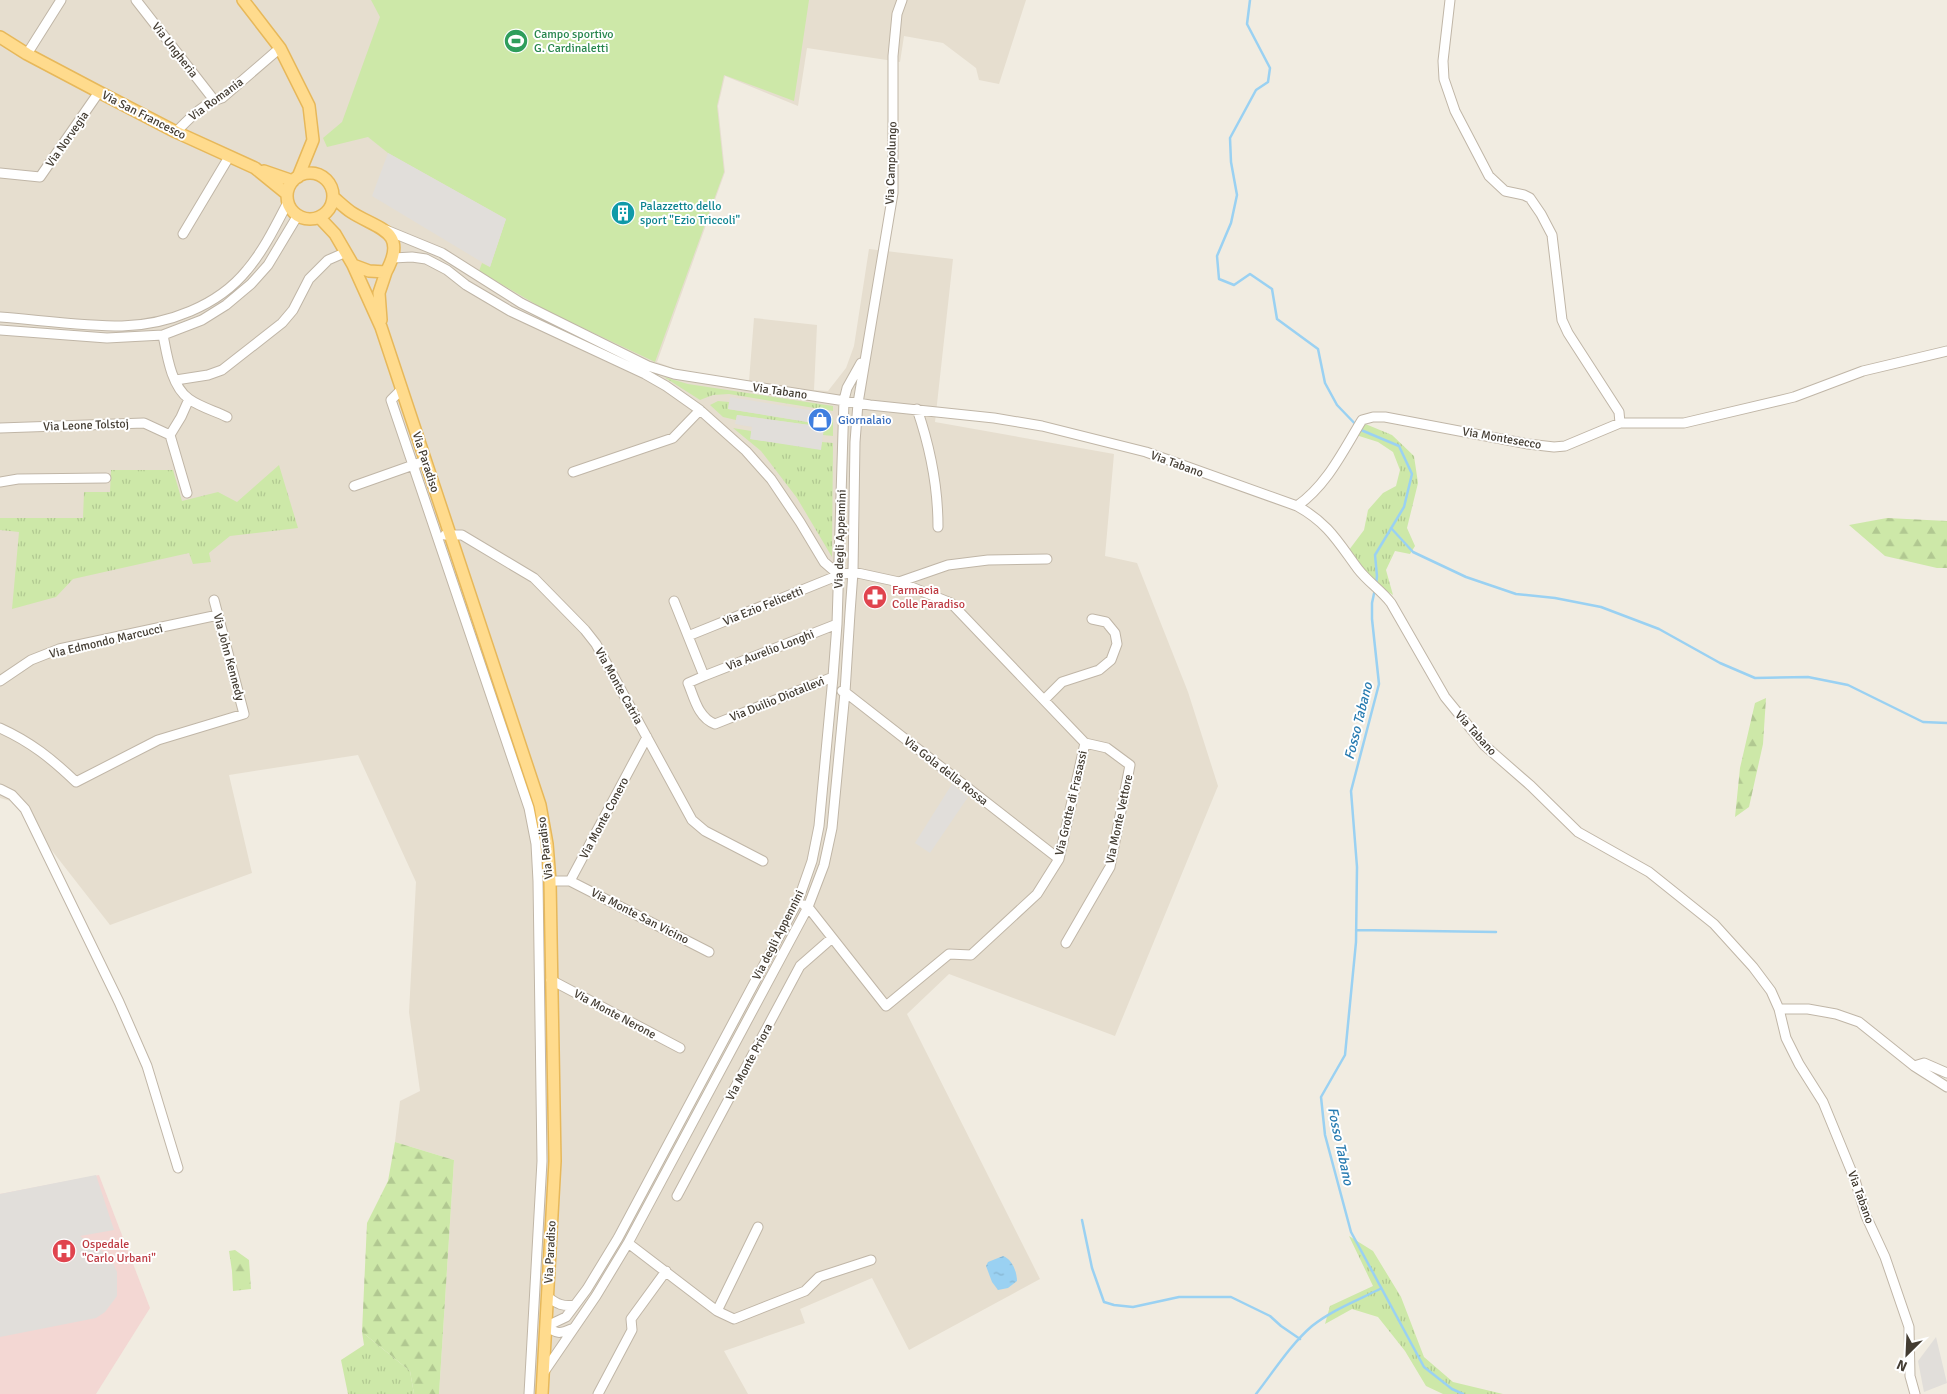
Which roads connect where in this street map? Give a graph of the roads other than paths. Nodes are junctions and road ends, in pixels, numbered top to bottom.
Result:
1 (61, 0) edge
2 (136, 0) edge
3 (243, 0) edge
4 (902, 0) edge
5 (1450, 0) edge
6 (0, 37) edge
7 (280, 48) junction
8 (27, 54) junction
9 (99, 92) junction
10 (214, 100) junction
11 (176, 132) junction
12 (229, 156) junction
13 (255, 168) junction
14 (0, 173) edge
15 (295, 179) junction
16 (333, 197) junction
17 (288, 198) junction
18 (298, 215) junction
19 (319, 217) junction
20 (386, 230) junction
21 (183, 234) dead end
22 (344, 253) junction
23 (393, 258) junction
24 (353, 265) junction
25 (386, 272) junction
26 (0, 317) edge
27 (382, 327) junction
28 (0, 330) edge
29 (163, 336) junction
30 (1947, 351) edge
31 (865, 355) junction
32 (176, 380) junction
33 (402, 389) junction
34 (189, 399) junction
35 (844, 400) junction
36 (858, 403) junction
37 (917, 409) junction
38 (700, 410) junction
39 (227, 417) dead end
40 (1620, 422) junction
41 (0, 428) edge
42 (170, 435) junction
43 (426, 461) junction
44 (413, 465) junction
45 (573, 472) dead end
46 (106, 478) dead end
47 (0, 482) edge
48 (354, 486) dead end
49 (187, 493) dead end
50 (1297, 506) junction
51 (938, 527) dead end
52 (450, 534) junction
53 (438, 538) junction
54 (1047, 559) dead end
55 (853, 572) junction
56 (839, 575) junction
57 (899, 582) junction
58 (214, 600) dead end
59 (674, 601) dead end
60 (218, 615) junction
61 (1092, 618) dead end
62 (837, 624) junction
63 (688, 636) junction
64 (704, 676) junction
65 (833, 677) junction
66 (0, 681) edge
67 (831, 688) junction
68 (845, 692) junction
69 (1044, 700) junction
70 (0, 728) edge
71 (647, 737) junction
72 (1085, 743) junction
73 (0, 789) edge
74 (1059, 859) junction
75 (763, 861) dead end
76 (550, 881) junction
77 (570, 881) junction
78 (798, 901) junction
79 (808, 907) junction
80 (832, 938) junction
81 (1066, 943) dead end
82 (709, 952) dead end
83 (551, 980) junction
84 (1779, 1009) junction
85 (680, 1048) dead end
86 (1914, 1066) junction
87 (1947, 1072) edge
88 (1947, 1087) edge
89 (542, 1161) junction
90 (555, 1161) junction
91 (178, 1168) dead end
92 (677, 1196) dead end
93 (758, 1227) dead end
94 (628, 1243) junction
95 (871, 1260) dead end
96 (666, 1271) junction
97 (548, 1297) junction
98 (575, 1305) junction
99 (717, 1311) junction
100 (547, 1326) junction
101 (572, 1329) junction
102 (544, 1372) junction
103 (529, 1394) edge
104 (542, 1394) edge
105 (598, 1394) edge
106 (1916, 1394) edge

1 - 8 street
2 - 10 street, Via Ungheria
3 - 7 main road
4 - 31 street, Via Campolungo
5 - 40 street
6 - 8 main road, Via San Francesco
7 - 10 street, Via Romania
7 - 15 main road
8 - 9 main road, Via San Francesco
9 - 11 main road, Via San Francesco
9 - 14 street, Via Norvegia
10 - 11 street, Via Romania
11 - 12 main road, Via San Francesco
12 - 13 main road, Via San Francesco
12 - 21 street
13 - 15 main road
13 - 17 main road, Via San Francesco
15 - 16 main road
15 - 17 main road
16 - 19 main road
16 - 20 main road
17 - 18 main road
17 - 26 street
18 - 19 main road
18 - 29 street
19 - 22 main road
20 - 23 main road
20 - 35 street, Via Tabano
22 - 24 main road
22 - 32 street
23 - 25 main road
23 - 38 street
24 - 25 main road
24 - 27 main road
25 - 27 main road
27 - 33 main road, Via Paradiso
28 - 29 street
29 - 32 street
30 - 40 street, Via Montesecco
31 - 35 street, Via Campolungo
31 - 36 street, Via Campolungo
32 - 34 street
33 - 43 main road, Via Paradiso
33 - 44 street
34 - 39 street
34 - 42 street
35 - 36 street, Via Tabano
35 - 56 street, Via degli Appennini
36 - 37 street, Via Tabano
36 - 55 street, Via degli Appennini
37 - 50 street, Via Tabano
37 - 51 street
38 - 45 street
38 - 56 street
40 - 50 street, Via Montesecco
41 - 42 street, Via Leone Tolstoj
42 - 49 street
43 - 44 street
43 - 52 main road, Via Paradiso
44 - 48 street
44 - 53 street
46 - 47 street
50 - 84 street, Via Tabano
52 - 53 street
52 - 71 street, Via Monte Catria
52 - 76 main road, Via Paradiso
53 - 89 street
54 - 57 street
55 - 56 street, Via Ezio Felicetti
55 - 57 street, Via Grotte di Frasassi
55 - 68 street, Via degli Appennini
56 - 62 street, Via degli Appennini
56 - 63 street, Via Ezio Felicetti
57 - 69 street, Via Grotte di Frasassi
58 - 60 street, Via John Kennedy
59 - 63 street
60 - 66 street, Via Edmondo Marcucci
60 - 70 street, Via John Kennedy
61 - 69 street
62 - 64 street, Via Aurelio Longhi
62 - 65 street, Via degli Appennini
63 - 64 street
64 - 65 street, Via Duilio Diotallevi
65 - 67 street, Via degli Appennini
67 - 68 street, Via Gola della Rossa
67 - 78 street, Via degli Appennini
68 - 74 street, Via Gola della Rossa
68 - 79 street, Via degli Appennini
69 - 72 street, Via Grotte di Frasassi
71 - 75 street, Via Monte Catria
71 - 77 street, Via Monte Conero
72 - 74 street, Via Grotte di Frasassi
72 - 81 street, Via Monte Vettore
73 - 91 street
74 - 80 street, Via Grotte di Frasassi
76 - 77 street
76 - 83 main road, Via Paradiso
77 - 82 street, Via Monte San Vicino
78 - 79 street, Via Grotte di Frasassi
78 - 98 street, Via degli Appennini
79 - 80 street, Via Grotte di Frasassi
79 - 94 street, Via degli Appennini
80 - 92 street, Via Monte Priora
83 - 85 street, Via Monte Nerone
83 - 90 main road, Via Paradiso
84 - 86 street
84 - 106 street, Via Tabano
86 - 87 street
86 - 88 street
89 - 90 street
89 - 103 street
90 - 97 main road, Via Paradiso
93 - 99 street
94 - 96 street
94 - 101 street, Via degli Appennini
95 - 99 street
96 - 99 street
96 - 105 street
97 - 98 street
97 - 100 main road, Via Paradiso
98 - 100 street, Via degli Appennini
100 - 101 street
100 - 102 main road, Via Paradiso
101 - 102 street, Via degli Appennini
102 - 104 main road, Via Paradiso

